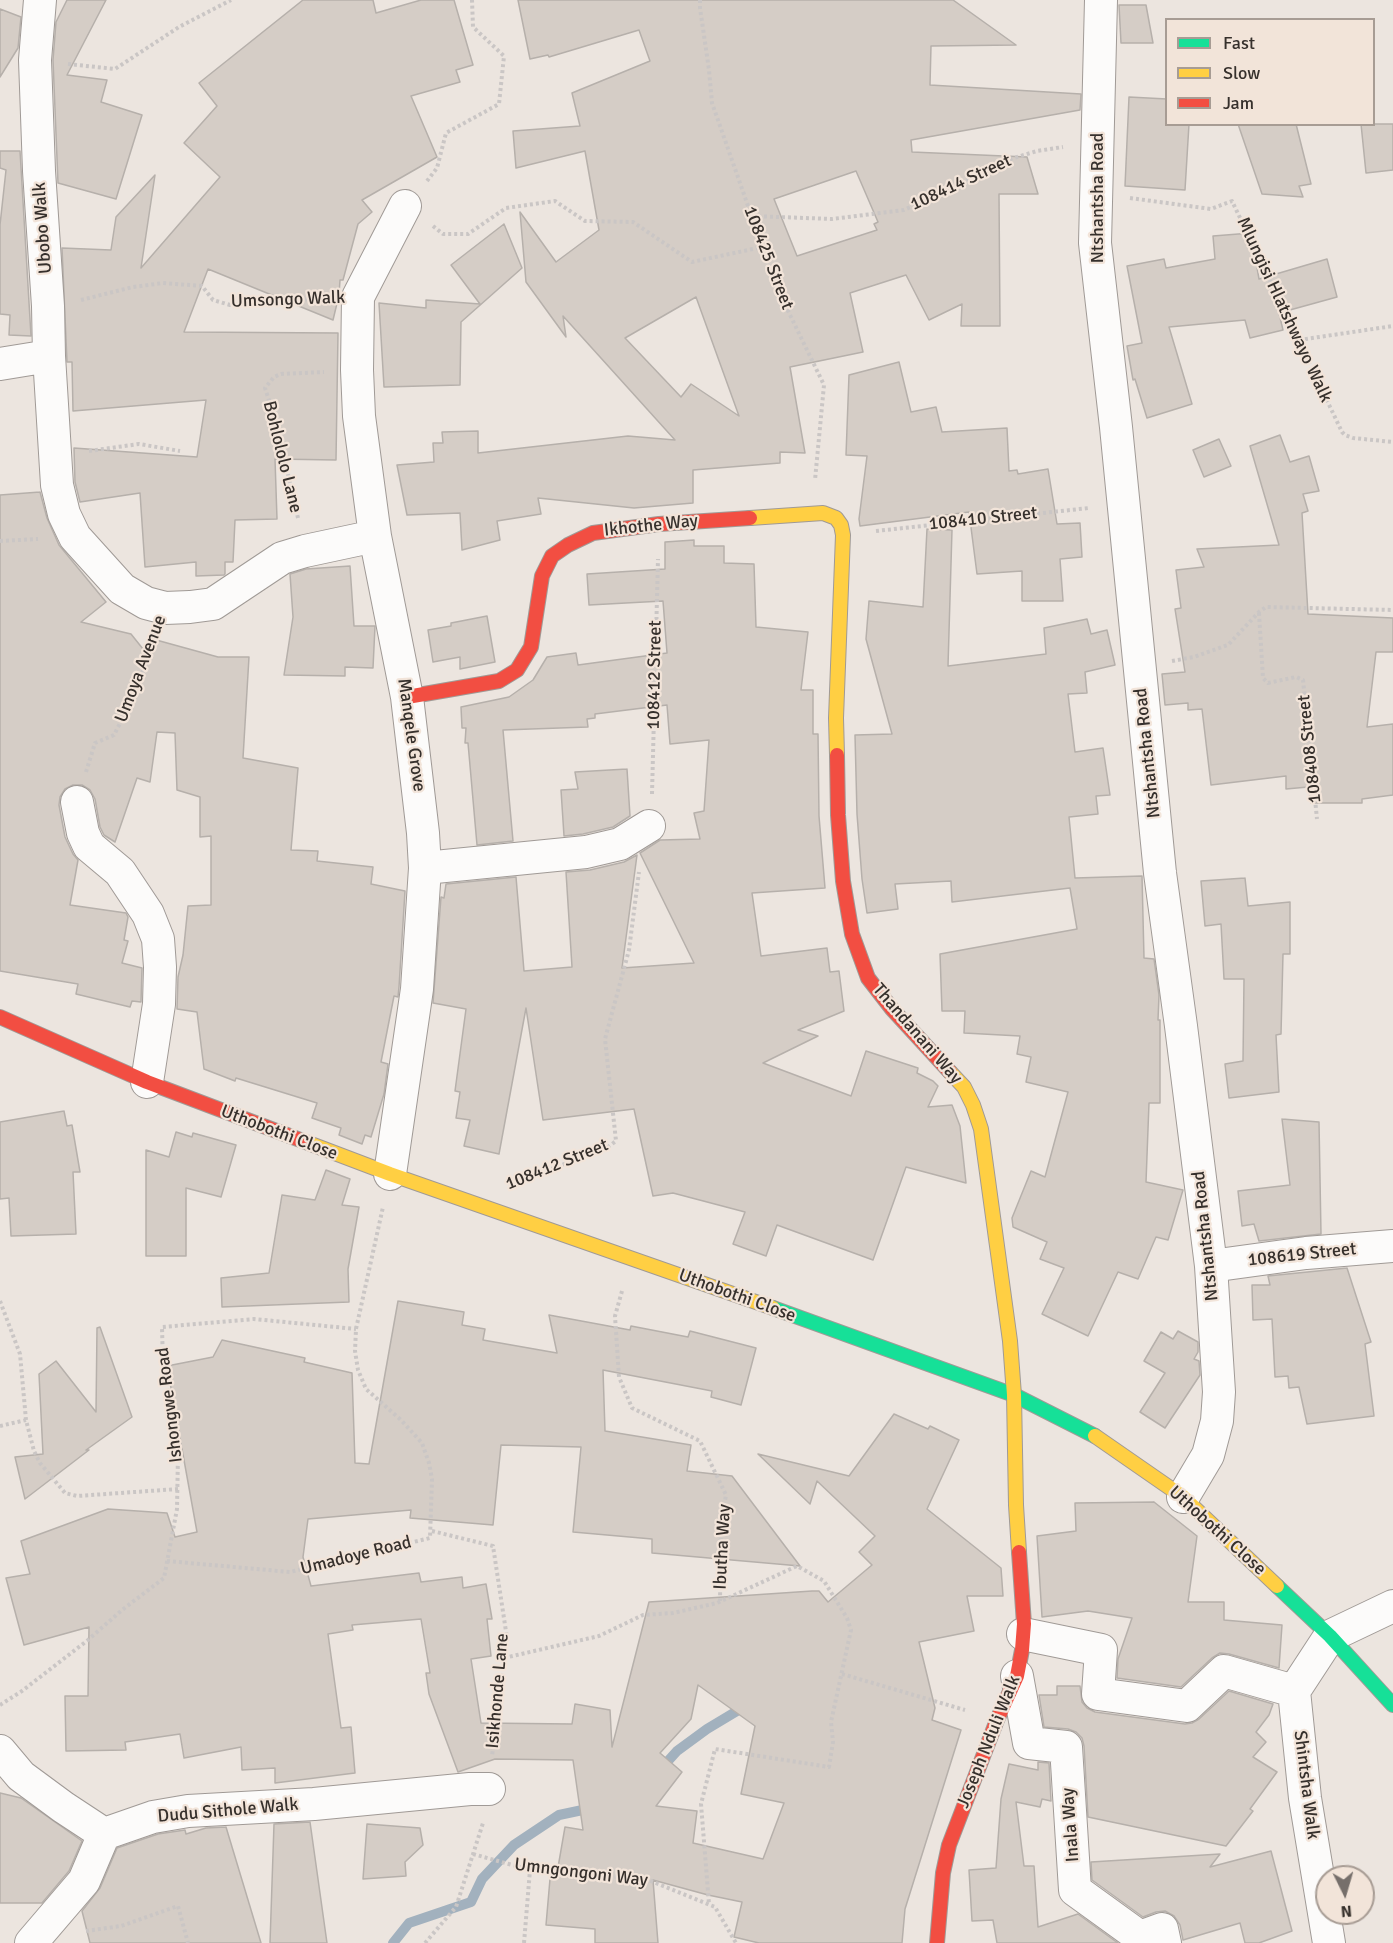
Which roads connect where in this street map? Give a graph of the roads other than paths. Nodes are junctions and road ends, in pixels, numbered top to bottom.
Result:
1 (40, 0) edge
2 (1101, 0) edge
3 (405, 206) road end
4 (49, 356) junction
5 (0, 364) edge
6 (843, 535) joint
7 (375, 536) junction
8 (407, 697) junction
9 (77, 802) road end
10 (649, 826) road end
11 (425, 868) junction
12 (0, 1017) edge
13 (147, 1082) junction
14 (390, 1174) junction
15 (1393, 1246) edge
16 (1211, 1266) junction
17 (1014, 1395) junction
18 (1183, 1497) junction
19 (1393, 1606) edge
20 (1023, 1634) junction
21 (1330, 1636) junction
22 (1017, 1676) junction
23 (1294, 1691) junction
24 (1393, 1705) edge
25 (0, 1751) edge
26 (489, 1789) road end
27 (104, 1834) junction
28 (36, 1937) edge
29 (937, 1943) edge
30 (1165, 1943) edge
31 (1329, 1943) edge

1 - 4 street, Ubobo Walk
2 - 16 street, Ntshantsha Road
3 - 7 street, Manqele Grove
4 - 5 street
4 - 7 street, Ubobo Walk
6 - 8 street, Ikhothe Way
6 - 17 street, Thandanani Way
7 - 8 street, Manqele Grove
8 - 11 street, Manqele Grove
9 - 13 street
10 - 11 street
11 - 14 street, Manqele Grove
12 - 13 street, Uthobothi Close
13 - 14 street, Uthobothi Close
14 - 17 street, Uthobothi Close
15 - 16 street, 108619 Street
16 - 18 street, Ntshantsha Road
17 - 18 street, Uthobothi Close
17 - 20 street, Joseph Nduli Walk
18 - 21 street, Uthobothi Close
19 - 21 street
20 - 22 street, Joseph Nduli Walk
20 - 23 street
21 - 23 street
21 - 24 street, Uthobothi Close
22 - 29 street, Joseph Nduli Walk
22 - 30 street, Inala Way
23 - 31 street, Shintsha Walk
25 - 27 street
26 - 27 street, Dudu Sithole Walk
27 - 28 street

